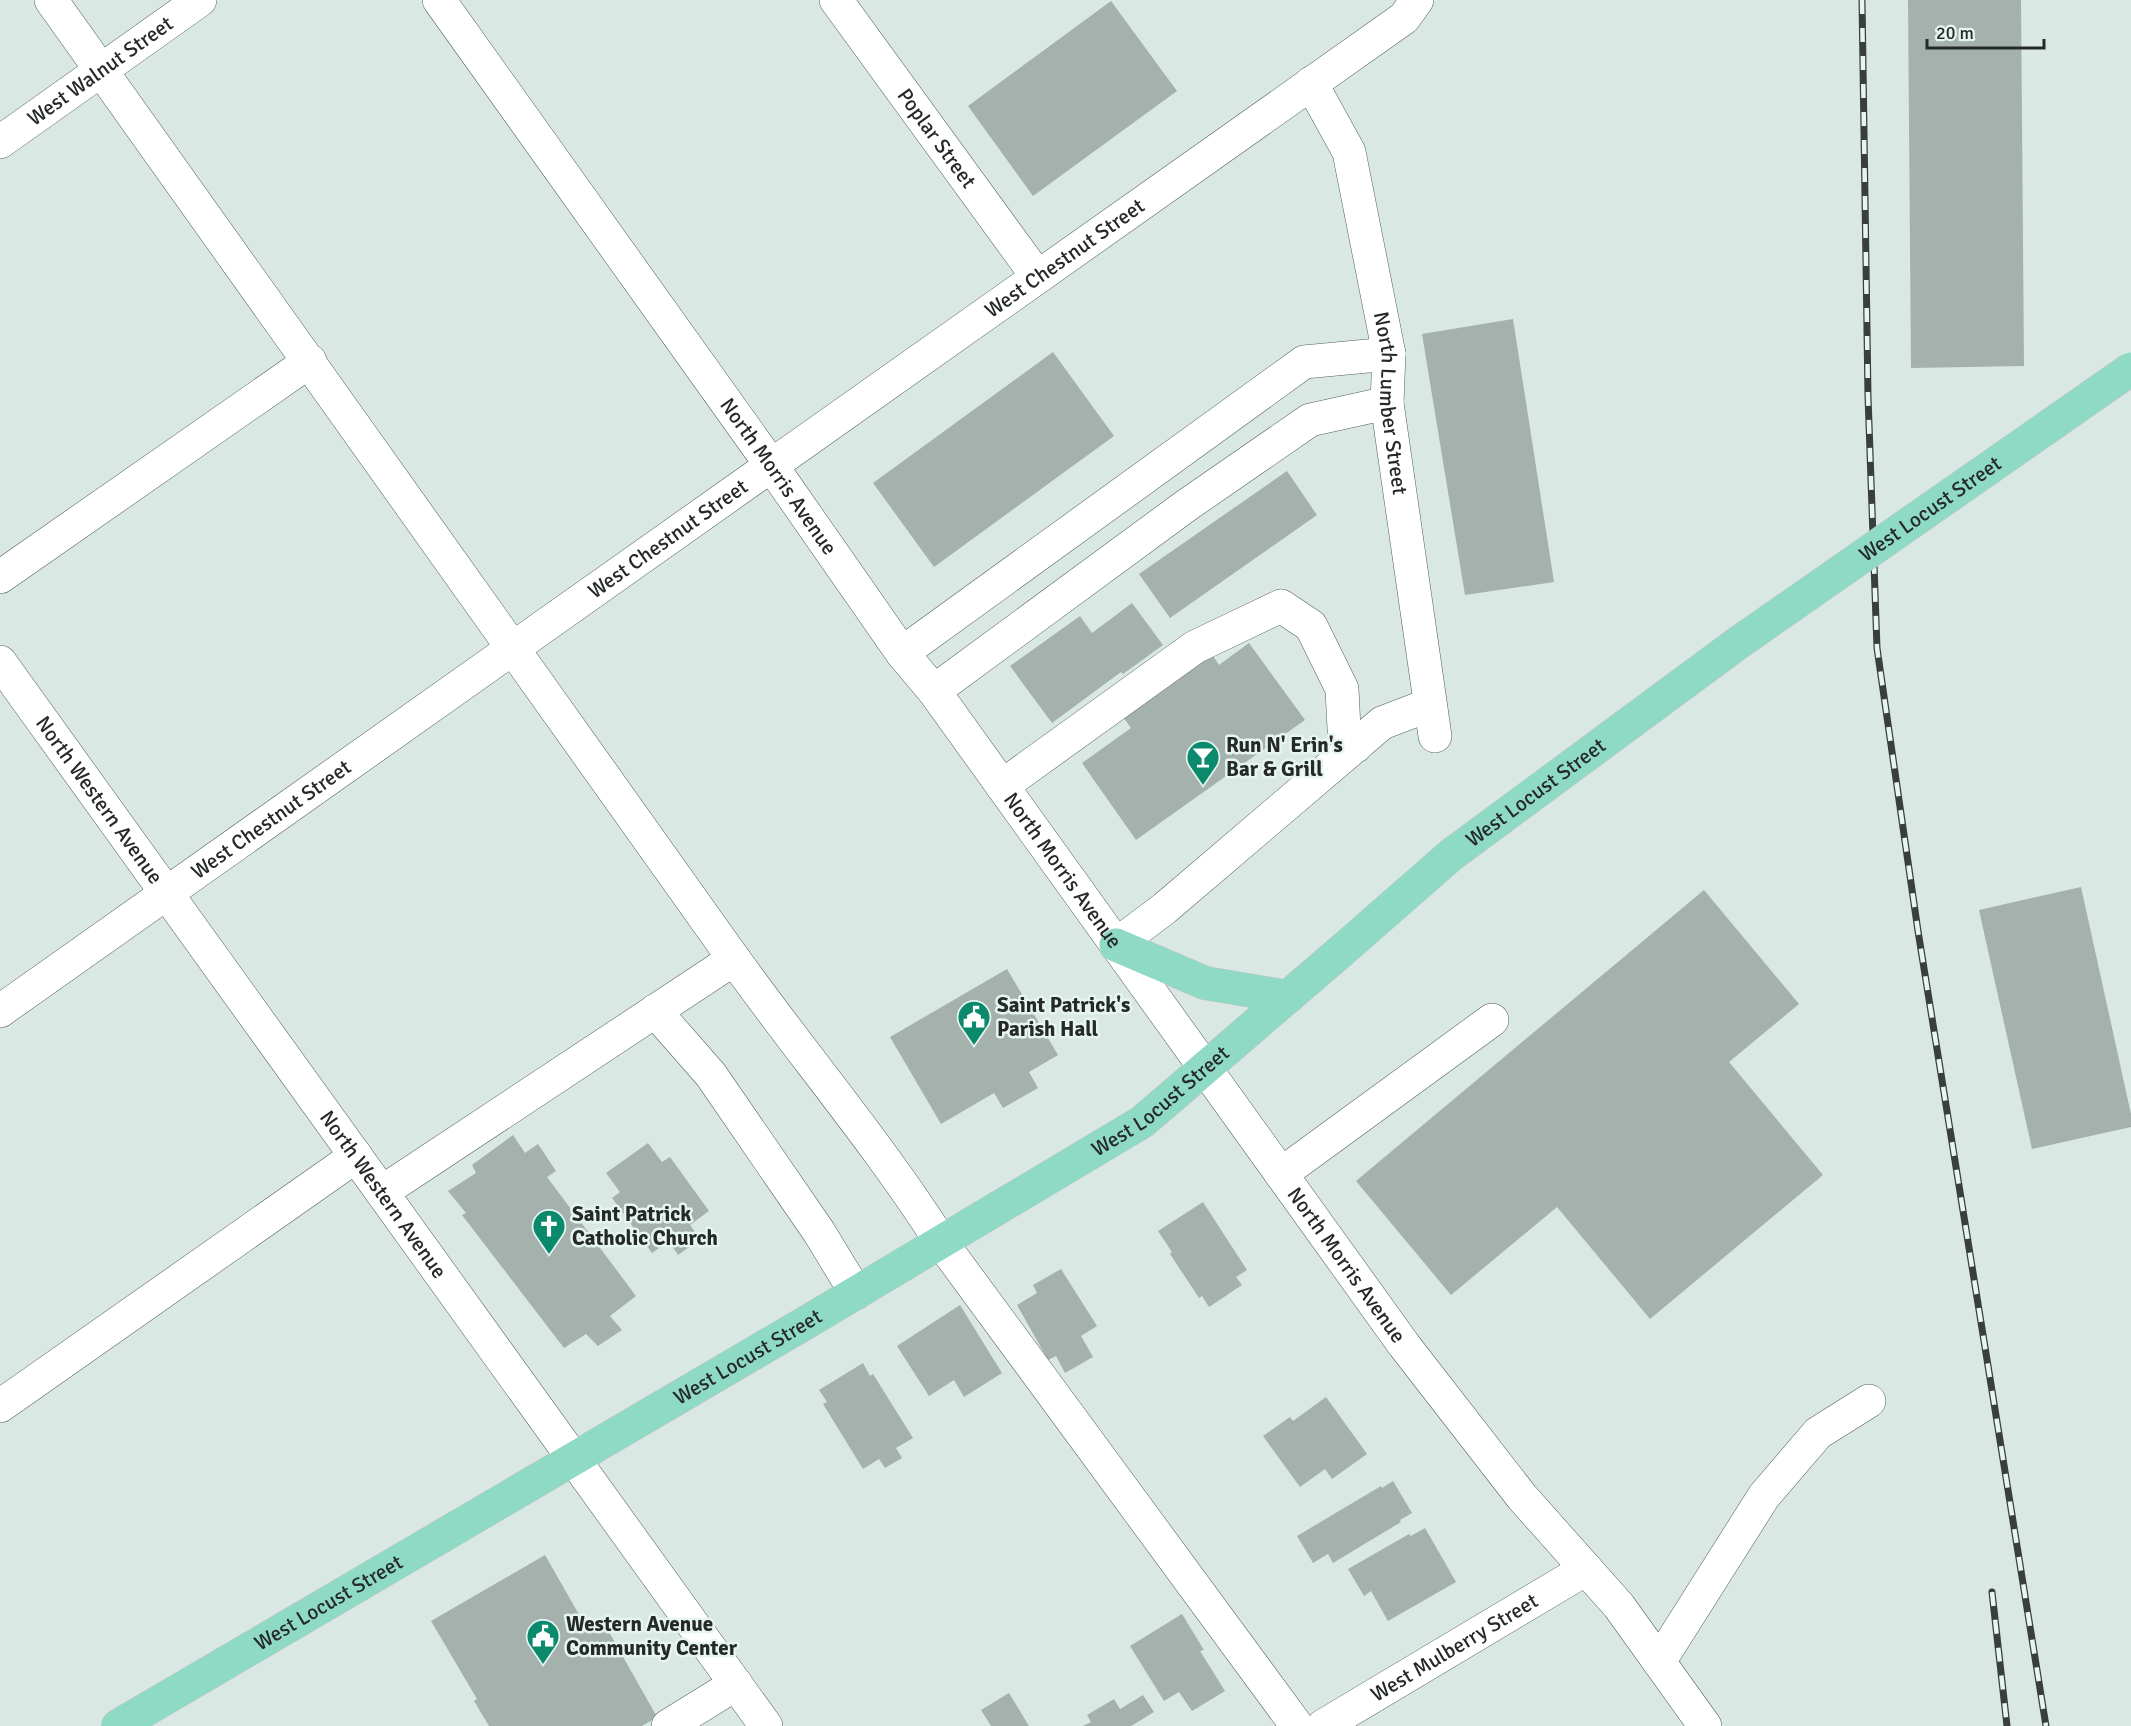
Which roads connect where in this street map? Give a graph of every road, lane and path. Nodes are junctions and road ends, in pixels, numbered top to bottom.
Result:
1 (51, 0) edge
2 (200, 0) edge
3 (439, 0) edge
4 (836, 0) edge
5 (1418, 0) edge
6 (102, 70) junction
7 (1311, 83) junction
8 (0, 142) edge
9 (1037, 276) junction
10 (1389, 354) junction
11 (310, 361) junction
12 (2131, 369) edge
13 (1386, 403) junction
14 (771, 465) junction
15 (1123, 492) junction
16 (1155, 529) junction
17 (0, 578) edge
18 (515, 646) junction
19 (902, 653) junction
20 (0, 662) edge
21 (934, 691) junction
22 (1356, 746) junction
23 (1002, 786) junction
24 (167, 893) junction
25 (1116, 945) junction
26 (734, 959) junction
27 (1288, 997) junction
28 (0, 1011) edge
29 (655, 1011) junction
30 (1492, 1020) dead end
31 (1205, 1069) junction
32 (356, 1156) junction
33 (1281, 1174) junction
34 (382, 1192) junction
35 (941, 1242) junction
36 (856, 1293) junction
37 (1869, 1401) dead end
38 (0, 1406) edge
39 (574, 1458) junction
40 (1586, 1569) junction
41 (1659, 1662) junction
42 (736, 1684) junction
43 (118, 1726) edge
44 (668, 1726) edge
45 (766, 1726) edge
46 (1297, 1726) edge
47 (1323, 1726) edge
48 (1705, 1726) edge

1 - 6 street
2 - 6 street, West Walnut Street
3 - 14 street, North Morris Avenue
4 - 9 street, Poplar Street
5 - 7 street, West Chestnut Street
6 - 8 street, West Walnut Street
6 - 11 street
7 - 9 street, West Chestnut Street
7 - 10 street, North Lumber Street
9 - 14 street, West Chestnut Street
10 - 13 street, North Lumber Street
10 - 15 street
11 - 17 street
11 - 18 street
12 - 27 main road, West Locust Street, bridge
13 - 16 street
13 - 22 street, North Lumber Street
14 - 18 street, West Chestnut Street
14 - 19 street, North Morris Avenue
15 - 16 street
15 - 19 street
16 - 21 street
18 - 24 street, West Chestnut Street
18 - 26 street
19 - 21 street, North Morris Avenue
20 - 24 street, North Western Avenue
21 - 23 street, North Morris Avenue
22 - 23 street
22 - 25 street
23 - 25 street, North Morris Avenue
24 - 28 street, West Chestnut Street
24 - 32 street, North Western Avenue
25 - 27 main road
25 - 31 street, North Morris Avenue
26 - 29 street
26 - 35 street
27 - 31 main road, West Locust Street
29 - 34 street
29 - 36 street
30 - 33 street
31 - 33 street, North Morris Avenue
31 - 35 main road, West Locust Street
32 - 34 street, North Western Avenue
32 - 38 street
33 - 40 street, North Morris Avenue
34 - 39 street, North Western Avenue
35 - 36 main road, West Locust Street
35 - 46 street
36 - 39 main road, West Locust Street
37 - 41 street
39 - 42 street, North Western Avenue
39 - 43 main road, West Locust Street
40 - 41 street, North Morris Avenue
40 - 47 street, West Mulberry Street
41 - 48 street, North Morris Avenue
42 - 44 street
42 - 45 street, North Western Avenue

